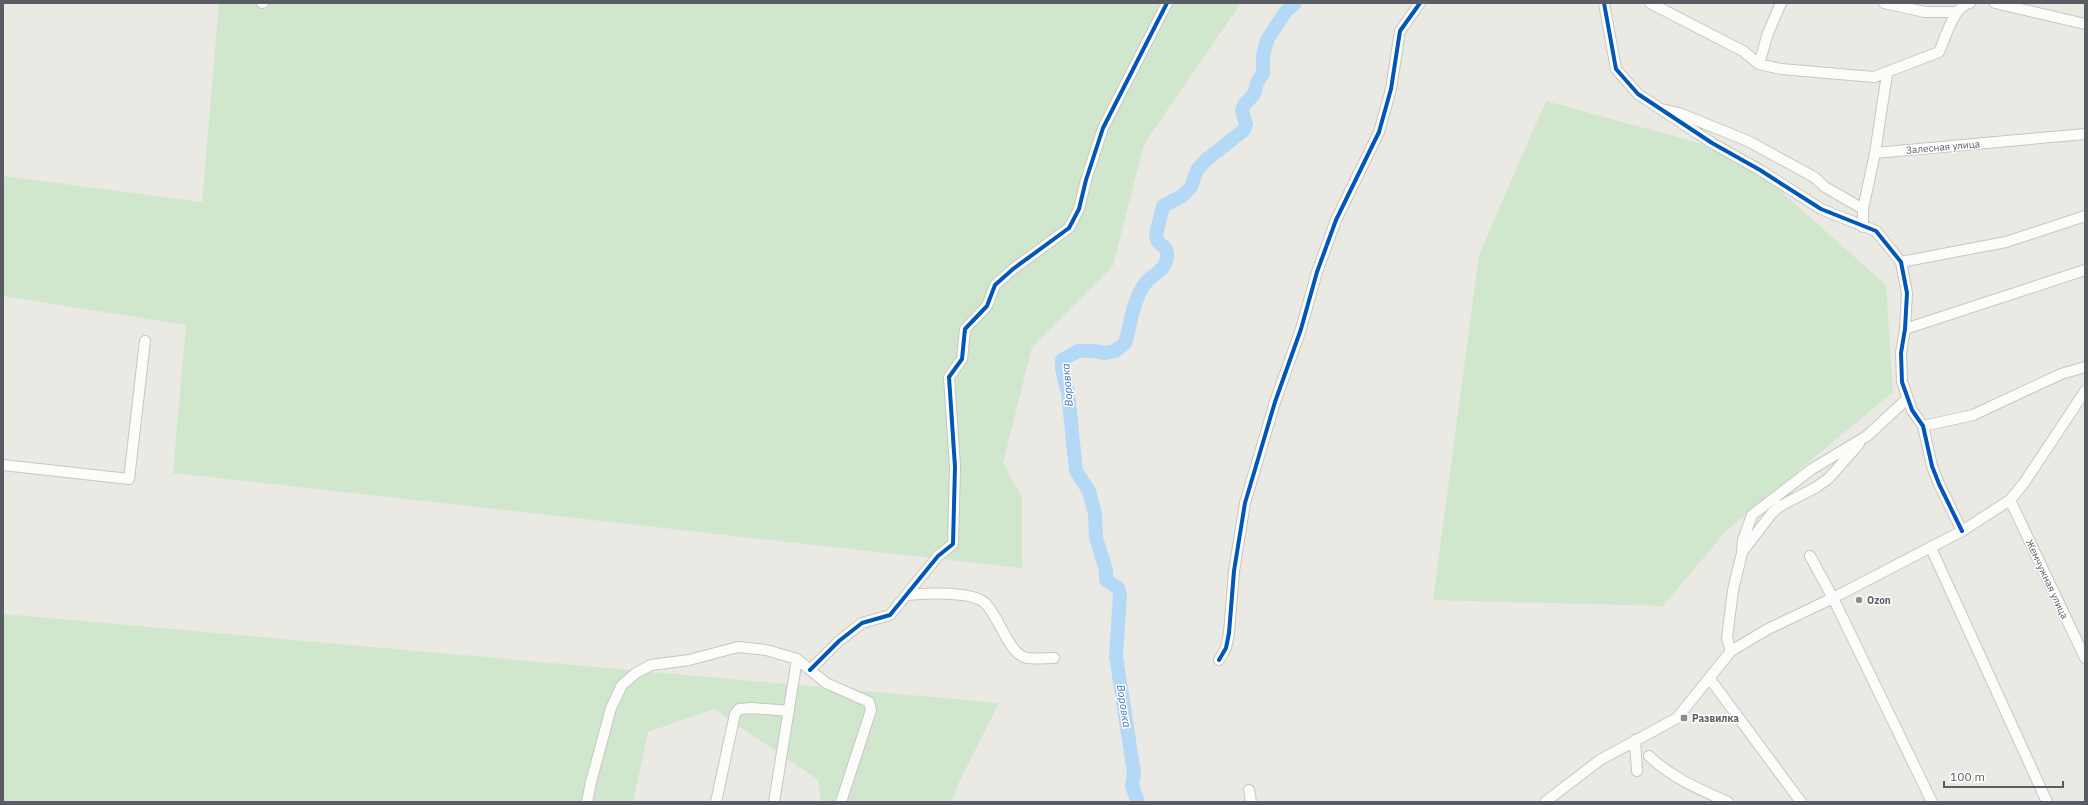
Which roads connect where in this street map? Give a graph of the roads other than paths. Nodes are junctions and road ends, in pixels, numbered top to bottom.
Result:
1 (1167, 3) edge
2 (1420, 3) edge
3 (1604, 3) edge
4 (1650, 3) edge
5 (1781, 3) edge
6 (1884, 3) edge
7 (1970, 3) edge
8 (1995, 3) edge
9 (1957, 12) junction
10 (2085, 24) edge
11 (1759, 64) junction
12 (1887, 74) junction
13 (1660, 109) junction
14 (2085, 134) edge
15 (1875, 153) junction
16 (1863, 209) junction
17 (2085, 216) edge
18 (1863, 227) junction
19 (1901, 262) junction
20 (2085, 270) edge
21 (1905, 329) junction
22 (145, 341) dead end
23 (2085, 367) edge
24 (2085, 392) edge
25 (1907, 399) junction
26 (1923, 426) junction
27 (1867, 436) junction
28 (3, 465) edge
29 (1796, 480) junction
30 (2010, 500) junction
31 (1780, 506) junction
32 (1962, 531) junction
33 (1930, 548) junction
34 (1742, 553) junction
35 (1810, 556) dead end
36 (907, 595) junction
37 (1833, 598) junction
38 (1731, 651) junction
39 (1054, 658) dead end
40 (2085, 658) edge
41 (797, 659) junction
42 (1219, 660) dead end
43 (810, 670) junction
44 (1710, 679) junction
45 (789, 711) junction
46 (1635, 740) junction
47 (1648, 756) dead end
48 (1637, 771) dead end
49 (1249, 790) dead end
50 (587, 802) edge
51 (716, 802) edge
52 (774, 802) edge
53 (841, 802) edge
54 (1250, 802) edge
55 (1545, 802) edge
56 (1728, 802) edge
57 (1801, 802) edge
58 (1932, 802) edge
59 (2047, 802) edge

1 - 36 street
2 - 42 street
3 - 13 street
4 - 11 street
5 - 11 street
6 - 9 street
7 - 9 street
8 - 10 street
9 - 12 street
11 - 12 street
12 - 15 street
13 - 16 street
13 - 18 street
14 - 15 street, Залесная улица
15 - 16 street
16 - 18 street
17 - 19 street
18 - 19 street
19 - 21 street
20 - 21 street
21 - 25 street
22 - 28 street
23 - 26 street
24 - 30 street
25 - 26 street
25 - 27 street
26 - 32 street
27 - 29 street
27 - 31 street
29 - 31 street
29 - 34 street
30 - 32 street
30 - 40 street, Жемчужная улица
31 - 34 street
32 - 33 street
33 - 37 street
33 - 59 street
34 - 38 street
35 - 37 street
36 - 39 street
36 - 43 street
37 - 38 street
37 - 58 street
38 - 44 street
41 - 43 street
41 - 45 street
41 - 50 street
43 - 53 street
44 - 46 street
44 - 57 street
45 - 51 street
45 - 52 street
46 - 48 street
46 - 55 street
47 - 56 street
49 - 54 street

